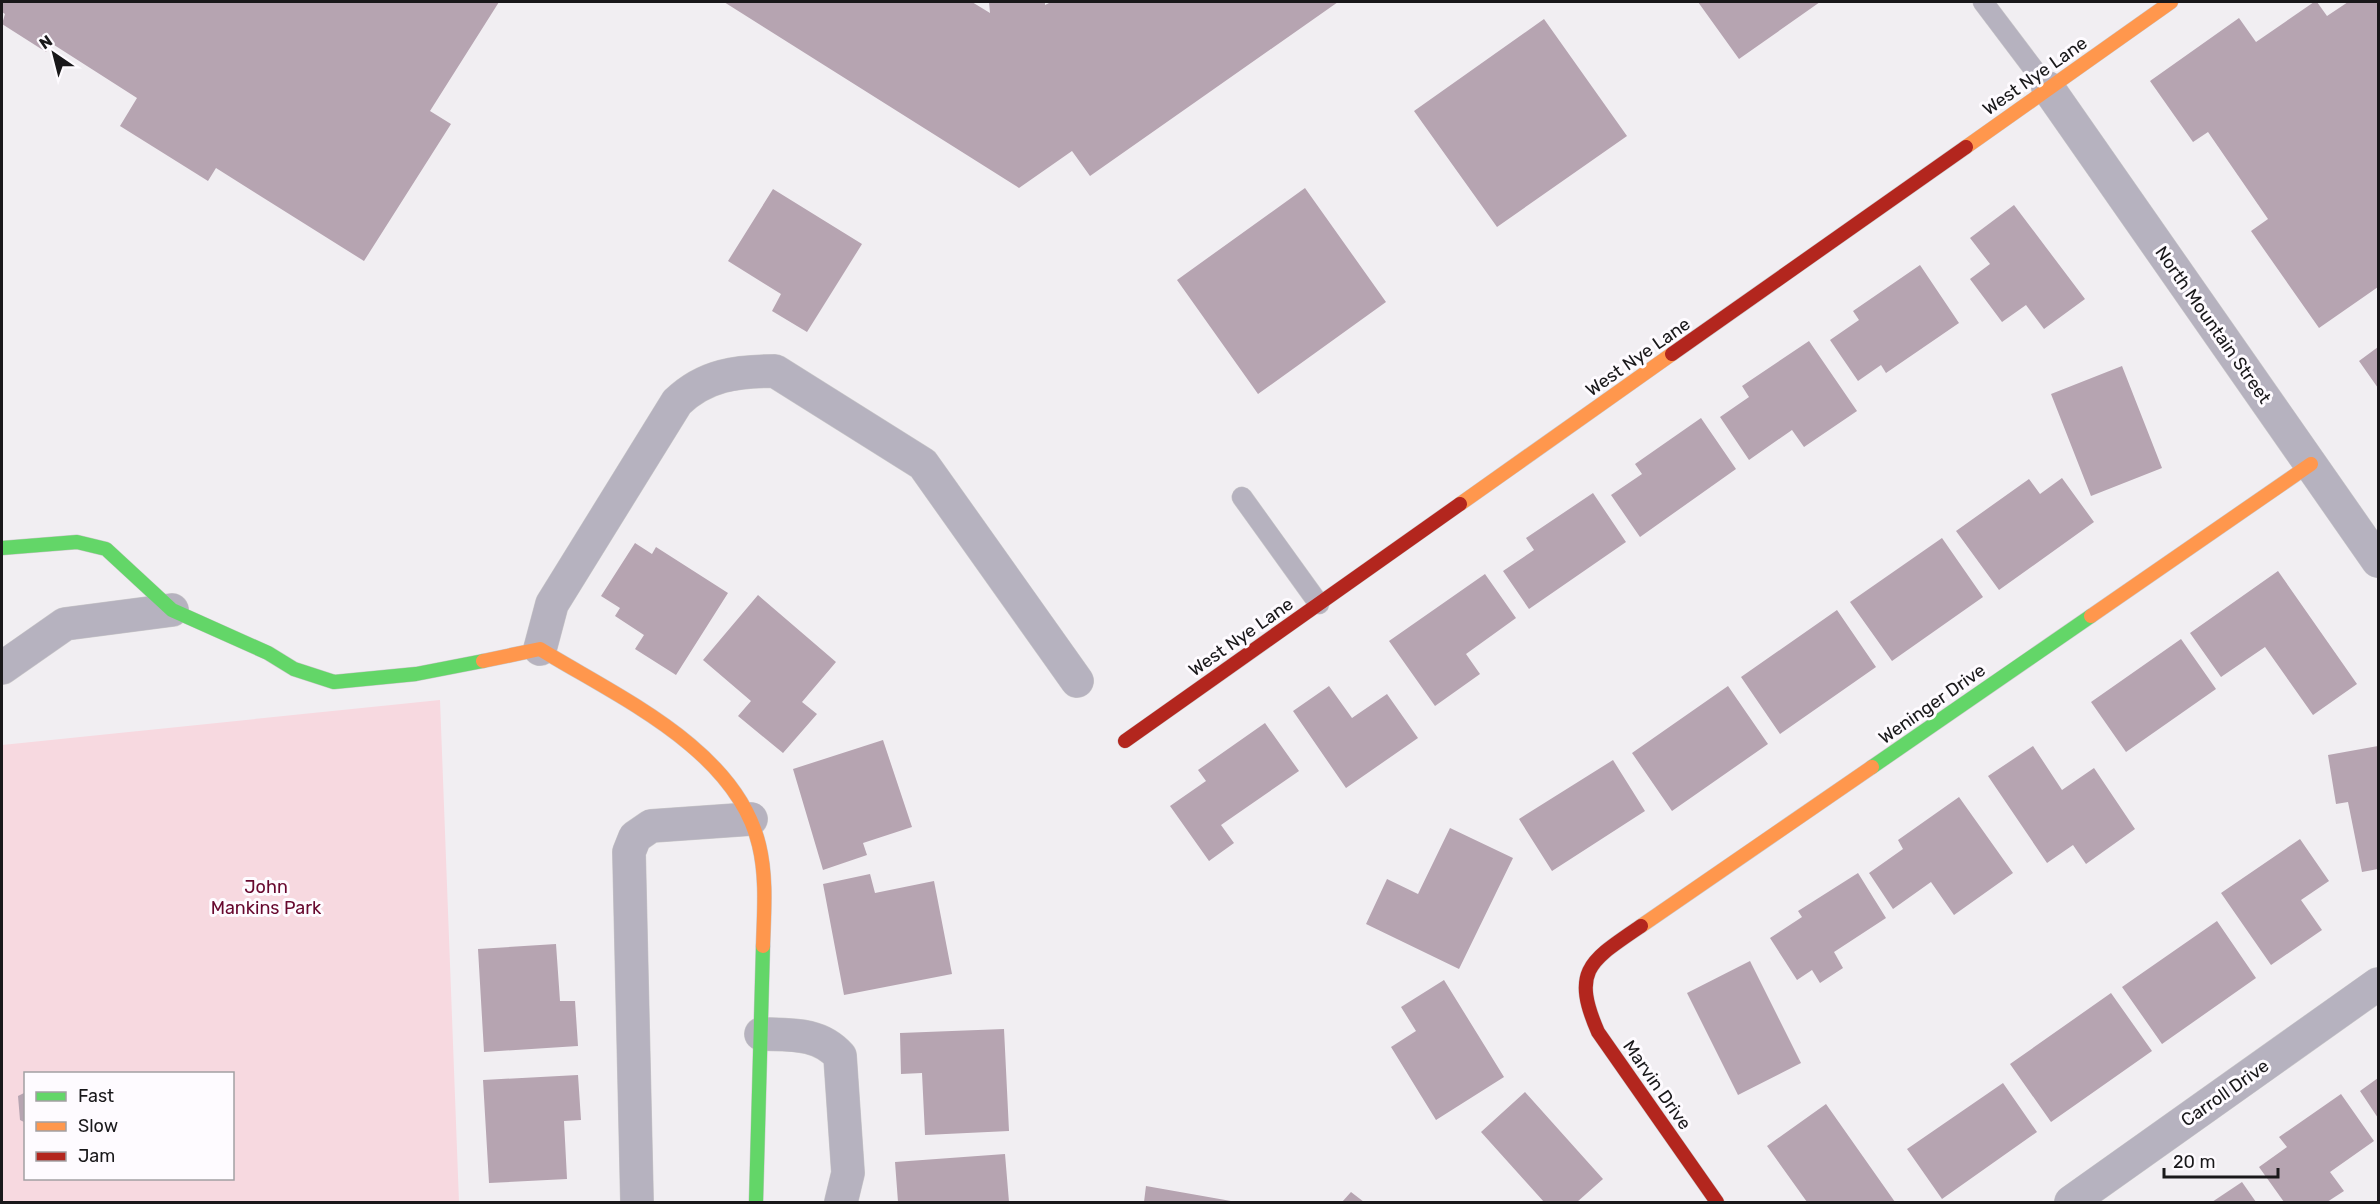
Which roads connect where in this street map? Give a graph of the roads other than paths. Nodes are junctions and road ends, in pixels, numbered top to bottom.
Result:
1 (1983, 2) edge
2 (2171, 2) edge
3 (2048, 88) junction
4 (2311, 464) junction
5 (1242, 497) dead end
6 (2, 548) edge
7 (2379, 561) edge
8 (1319, 604) junction
9 (172, 610) junction
10 (540, 649) junction
11 (2, 668) edge
12 (1077, 681) dead end
13 (1125, 741) dead end
14 (751, 819) junction
15 (1582, 981) joint
16 (2379, 984) edge
17 (760, 1034) junction
18 (637, 1203) edge
19 (756, 1203) edge
20 (841, 1203) edge
21 (1717, 1203) edge
22 (2071, 1203) edge

1 - 3 lane
2 - 3 street, West Nye Lane
3 - 4 street, North Mountain Street
3 - 8 street, West Nye Lane
4 - 7 street, North Mountain Street
4 - 15 street, Weninger Drive
5 - 8 lane
6 - 9 street
8 - 13 street, West Nye Lane
9 - 10 street
9 - 11 street
10 - 12 street
10 - 14 street
14 - 17 street
14 - 18 street
15 - 21 street, Marvin Drive
16 - 22 street, Carroll Drive
17 - 19 street
17 - 20 street

